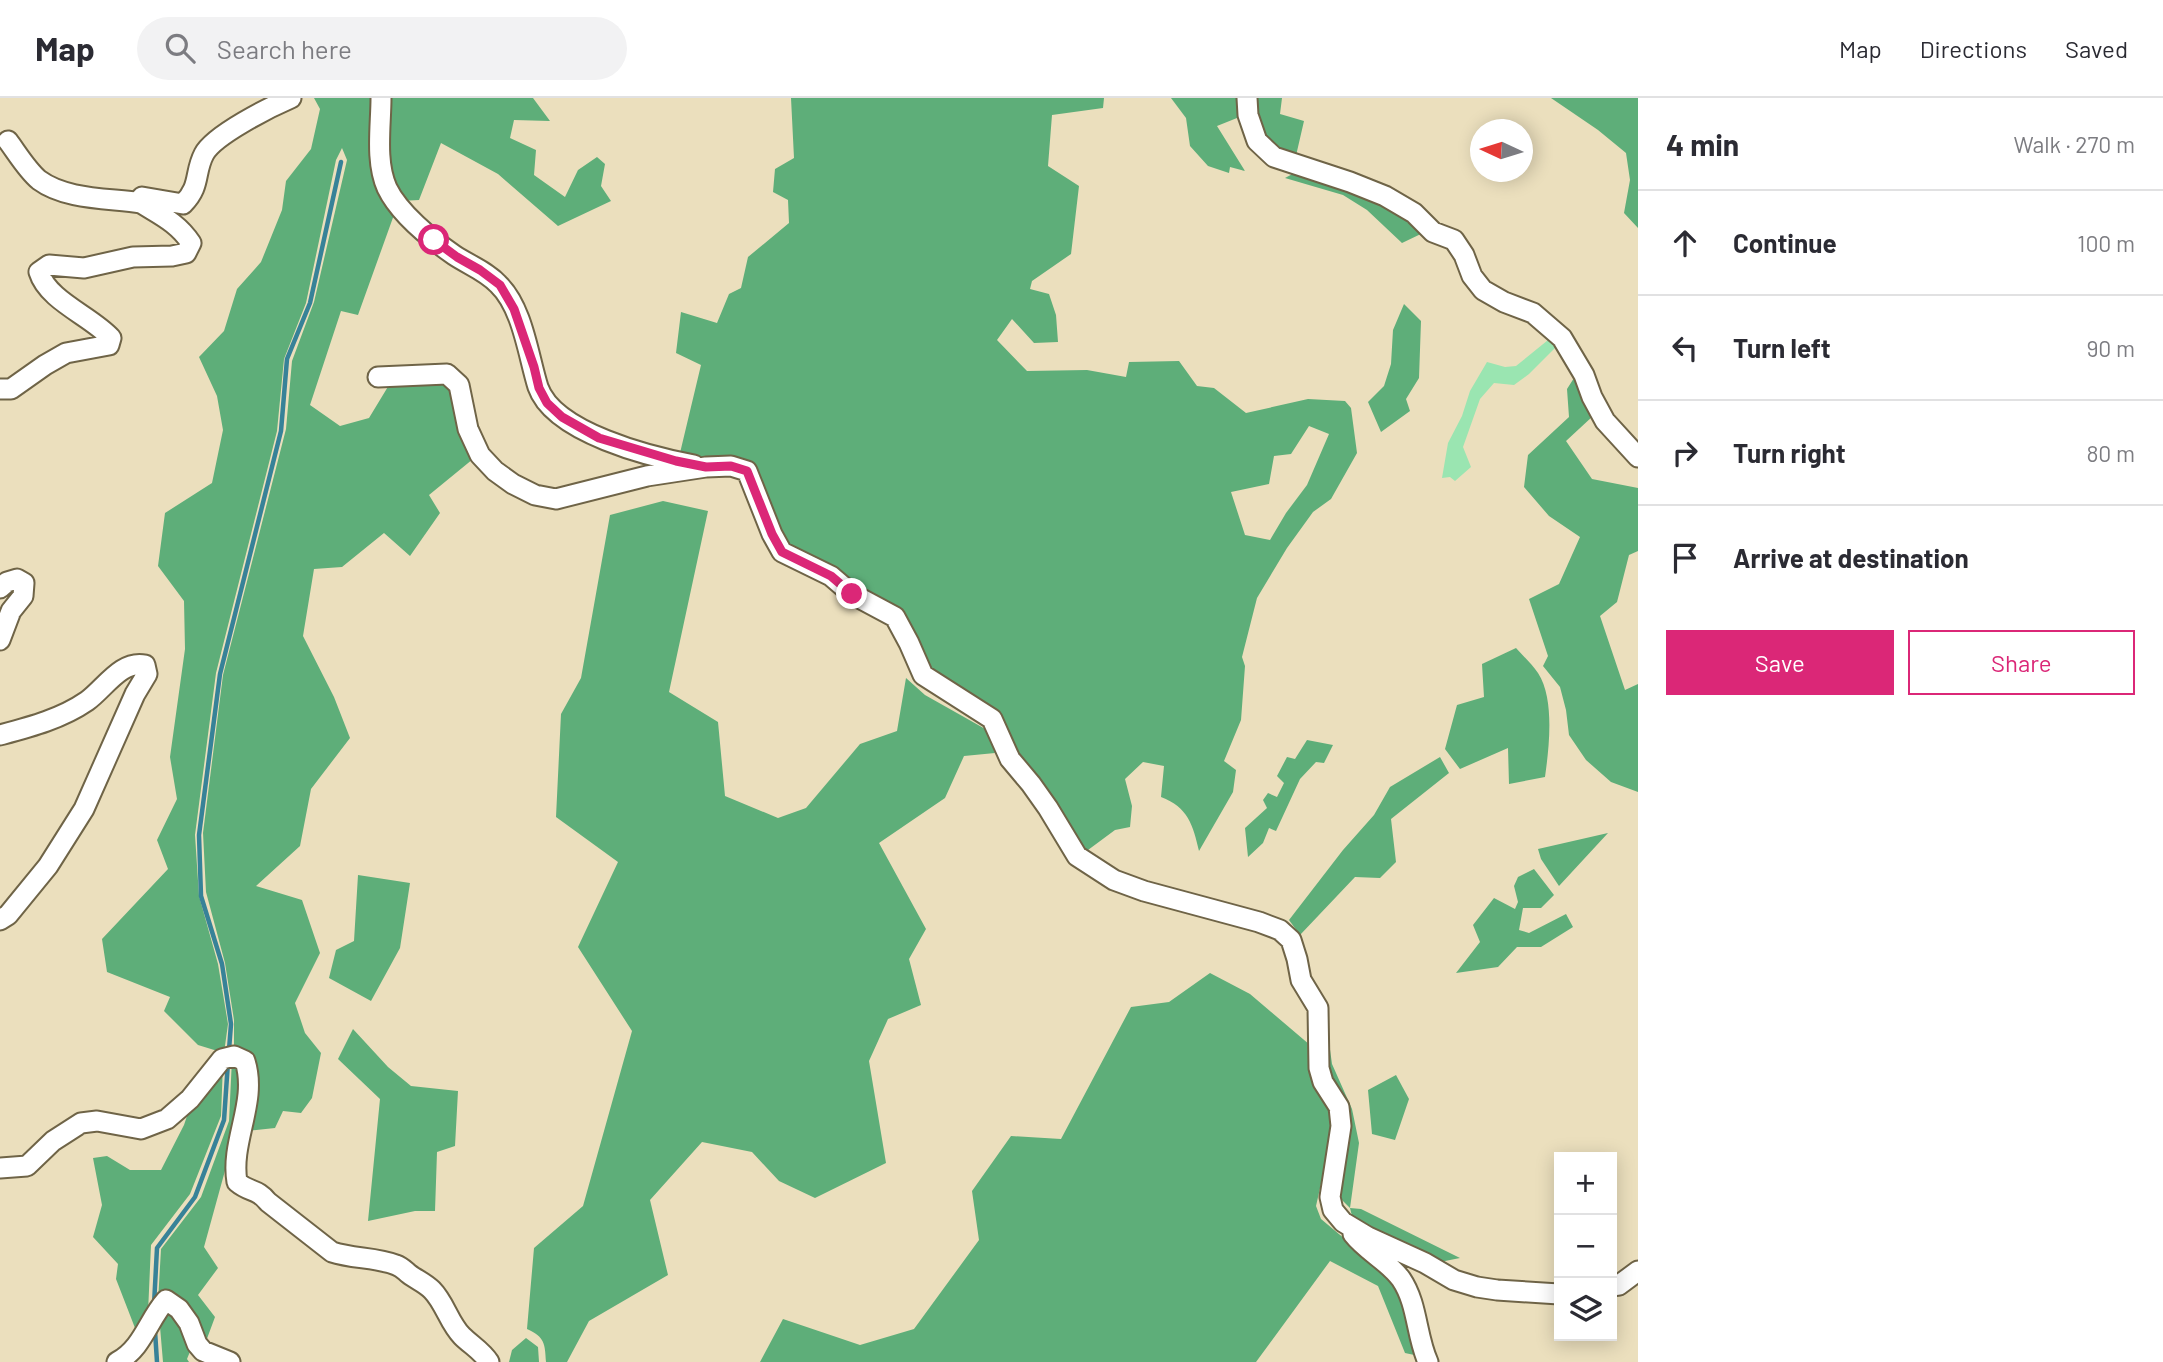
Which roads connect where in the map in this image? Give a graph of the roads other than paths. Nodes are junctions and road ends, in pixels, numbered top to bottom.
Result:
1 (291, 98) edge
2 (381, 98) edge
3 (1247, 98) edge
4 (8, 141) dead end
5 (141, 202) junction
6 (378, 377) dead end
7 (0, 389) edge
8 (1638, 457) edge
9 (706, 467) junction
10 (0, 588) edge
11 (0, 640) edge
12 (0, 735) edge
13 (0, 920) edge
14 (0, 1168) edge
15 (1343, 1222) junction
16 (1638, 1271) edge
17 (1617, 1285) edge
18 (1554, 1294) edge
19 (117, 1362) edge
20 (230, 1362) edge
21 (489, 1362) edge
22 (1428, 1362) edge

1 - 5 street
2 - 9 street
3 - 8 street
4 - 5 street
5 - 7 street
6 - 9 street
9 - 15 street
10 - 11 street
12 - 13 street
14 - 21 street
15 - 18 street
15 - 22 street
16 - 17 street
19 - 20 street

